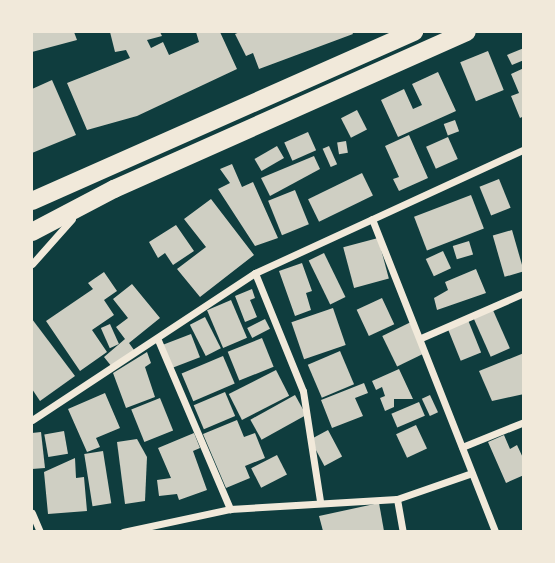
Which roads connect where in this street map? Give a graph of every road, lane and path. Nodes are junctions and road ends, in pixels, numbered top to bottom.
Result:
1 (414, 32) edge
2 (467, 32) edge
3 (523, 149) edge
4 (32, 201) edge
5 (84, 205) junction
6 (372, 219) junction
7 (32, 232) edge
8 (32, 264) edge
9 (255, 273) junction
10 (523, 293) edge
11 (421, 338) junction
12 (158, 341) junction
13 (32, 420) edge
14 (523, 422) edge
15 (462, 447) junction
16 (472, 473) junction
17 (397, 499) junction
18 (320, 500) junction
19 (230, 509) junction
20 (32, 513) edge
21 (40, 531) edge
22 (123, 531) edge
23 (403, 531) edge
24 (495, 531) edge

1 - 4 main road
2 - 5 main road
3 - 6 street
5 - 7 main road
5 - 8 street
6 - 9 street
6 - 11 street
9 - 12 street
9 - 18 street
10 - 11 street
11 - 15 street
12 - 13 street
12 - 19 street
14 - 15 street
15 - 16 street
16 - 17 street
16 - 24 street
17 - 18 street
17 - 23 street
18 - 19 street
19 - 22 street
20 - 21 street

